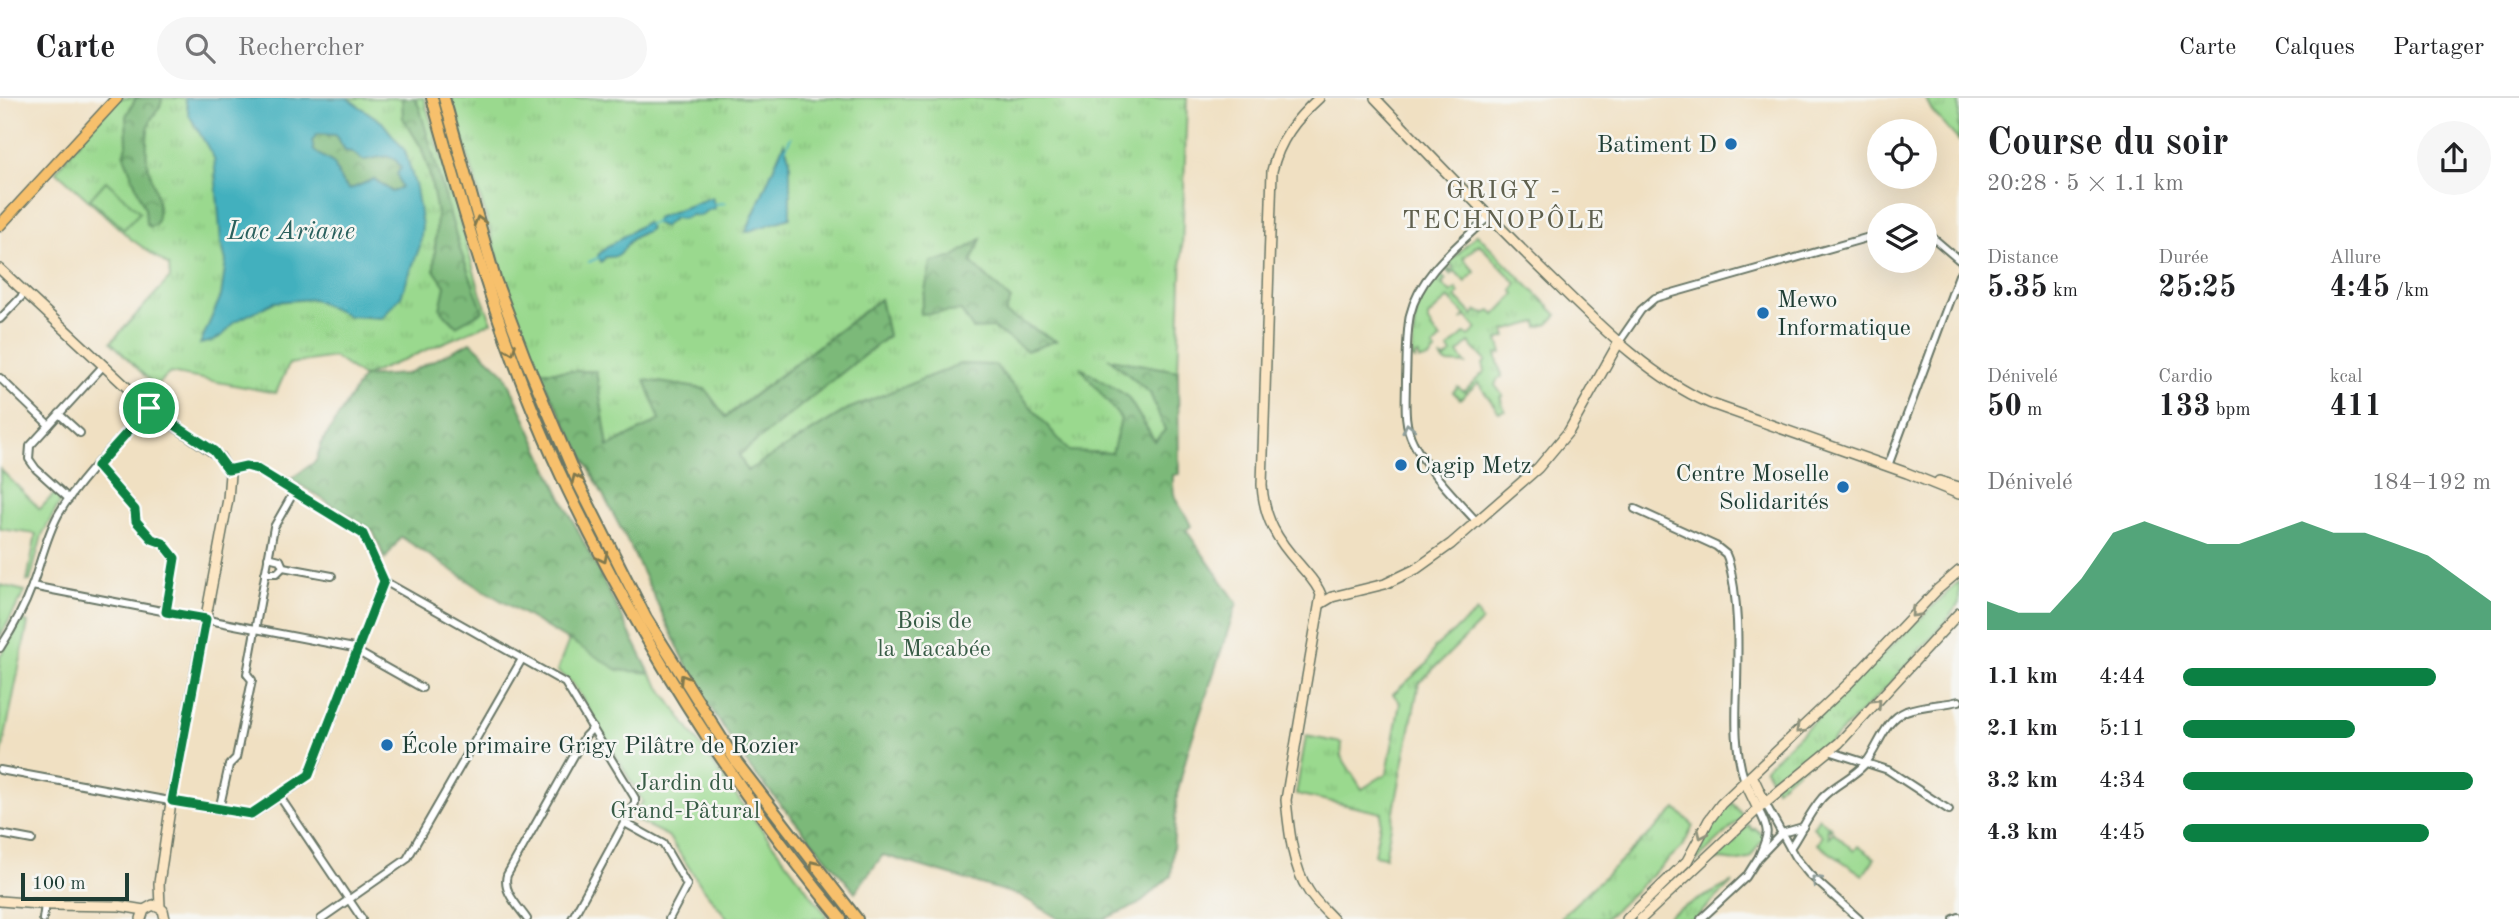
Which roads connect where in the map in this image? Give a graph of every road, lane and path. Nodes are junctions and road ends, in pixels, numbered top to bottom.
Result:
1 (117, 98) edge
2 (424, 98) edge
3 (432, 98) edge
4 (444, 98) edge
5 (1319, 98) edge
6 (1375, 98) edge
7 (455, 181) junction
8 (1489, 216) junction
9 (0, 225) edge
10 (1867, 238) edge
11 (1937, 241) edge
12 (1959, 260) edge
13 (0, 269) edge
14 (1959, 275) edge
15 (26, 292) junction
16 (0, 319) edge
17 (1619, 342) junction
18 (104, 365) junction
19 (0, 378) edge
20 (149, 408) junction
21 (59, 414) junction
22 (49, 425) junction
23 (80, 433) dead end
24 (97, 466) junction
25 (1888, 466) junction
26 (228, 470) junction
27 (1907, 473) junction
28 (1959, 487) edge
29 (294, 492) junction
30 (1959, 494) edge
31 (69, 499) junction
32 (1635, 509) dead end
33 (1476, 521) junction
34 (268, 557) junction
35 (283, 567) junction
36 (1959, 571) edge
37 (265, 573) junction
38 (332, 576) dead end
39 (384, 581) junction
40 (32, 586) junction
41 (1319, 588) junction
42 (1352, 592) junction
43 (1322, 603) junction
44 (166, 612) junction
45 (1959, 613) edge
46 (206, 619) junction
47 (255, 629) junction
48 (0, 648) edge
49 (358, 651) junction
50 (522, 659) junction
51 (422, 688) dead end
52 (1959, 701) edge
53 (593, 728) junction
54 (1829, 751) junction
55 (1866, 762) junction
56 (0, 770) edge
57 (1748, 778) junction
58 (280, 797) junction
59 (172, 801) junction
60 (1762, 806) junction
61 (219, 810) junction
62 (1949, 810) dead end
63 (625, 823) junction
64 (1803, 827) junction
65 (0, 834) edge
66 (1782, 834) junction
67 (32, 840) dead end
68 (1790, 848) junction
69 (1758, 858) junction
70 (160, 872) junction
71 (813, 885) junction
72 (834, 890) junction
73 (349, 900) junction
74 (0, 901) edge
75 (45, 905) junction
76 (160, 907) junction
77 (144, 913) edge
78 (1959, 917) edge
79 (43, 919) edge
80 (165, 919) edge
81 (321, 919) edge
82 (362, 919) edge
83 (527, 919) edge
84 (572, 919) edge
85 (669, 919) edge
86 (835, 919) edge
87 (841, 919) edge
88 (857, 919) edge
89 (862, 919) edge
90 (1333, 919) edge
91 (1627, 919) edge
92 (1641, 919) edge
93 (1701, 919) edge
94 (1859, 919) edge
95 (1954, 919) edge

1 - 9 main road
2 - 7 highway
3 - 7 highway
72 -> 4 highway
5 - 41 street
6 - 8 street
7 -> 71 highway
8 - 17 street
33 -> 8 street
10 - 17 street
11 - 12 street
13 - 15 street
14 - 25 street
15 - 16 street
15 - 18 street
17 - 25 street
17 - 33 street
18 - 20 street
18 - 21 street
19 - 22 street
20 - 24 street
20 - 26 street
21 - 22 street
21 - 23 street
22 - 31 street
24 - 31 street
24 - 44 street
25 - 27 street
26 - 29 street
26 - 46 street
27 - 28 street
27 - 30 street
29 - 34 street
29 - 39 street
31 - 40 street
32 - 57 street
33 - 42 street
34 - 35 street
34 - 37 street
35 - 37 street
35 - 38 street
36 -> 57 street
37 - 47 street
39 - 49 street
39 - 50 street
40 - 44 street
40 - 48 street
41 - 42 street
41 - 43 street
42 - 43 street
43 - 90 street
44 - 46 street
54 -> 45 street
46 - 47 street
46 - 59 street
47 - 49 street
47 - 61 street
49 - 51 street
49 - 58 street
50 - 53 street
50 - 73 street
52 - 55 street
53 - 63 street
53 - 83 street
54 - 55 street
54 - 60 street
55 - 62 street
55 - 64 street
56 - 59 street
57 - 60 street
57 -> 91 street
58 - 61 street
58 - 73 street
59 - 61 street
59 - 70 street
60 - 66 street
60 - 69 street
60 - 92 street
63 - 84 street
63 - 85 street
64 - 66 street
64 - 68 street
65 - 67 street
66 - 68 street
66 - 69 street
94 -> 68 street
69 - 93 street
70 - 76 street
70 - 77 street
71 - 86 highway
71 - 87 highway
72 - 88 highway
72 - 89 highway
73 - 81 street
73 - 82 street
74 - 75 street
75 - 77 street
75 - 79 street
76 - 77 street
76 - 80 street
78 - 95 street

